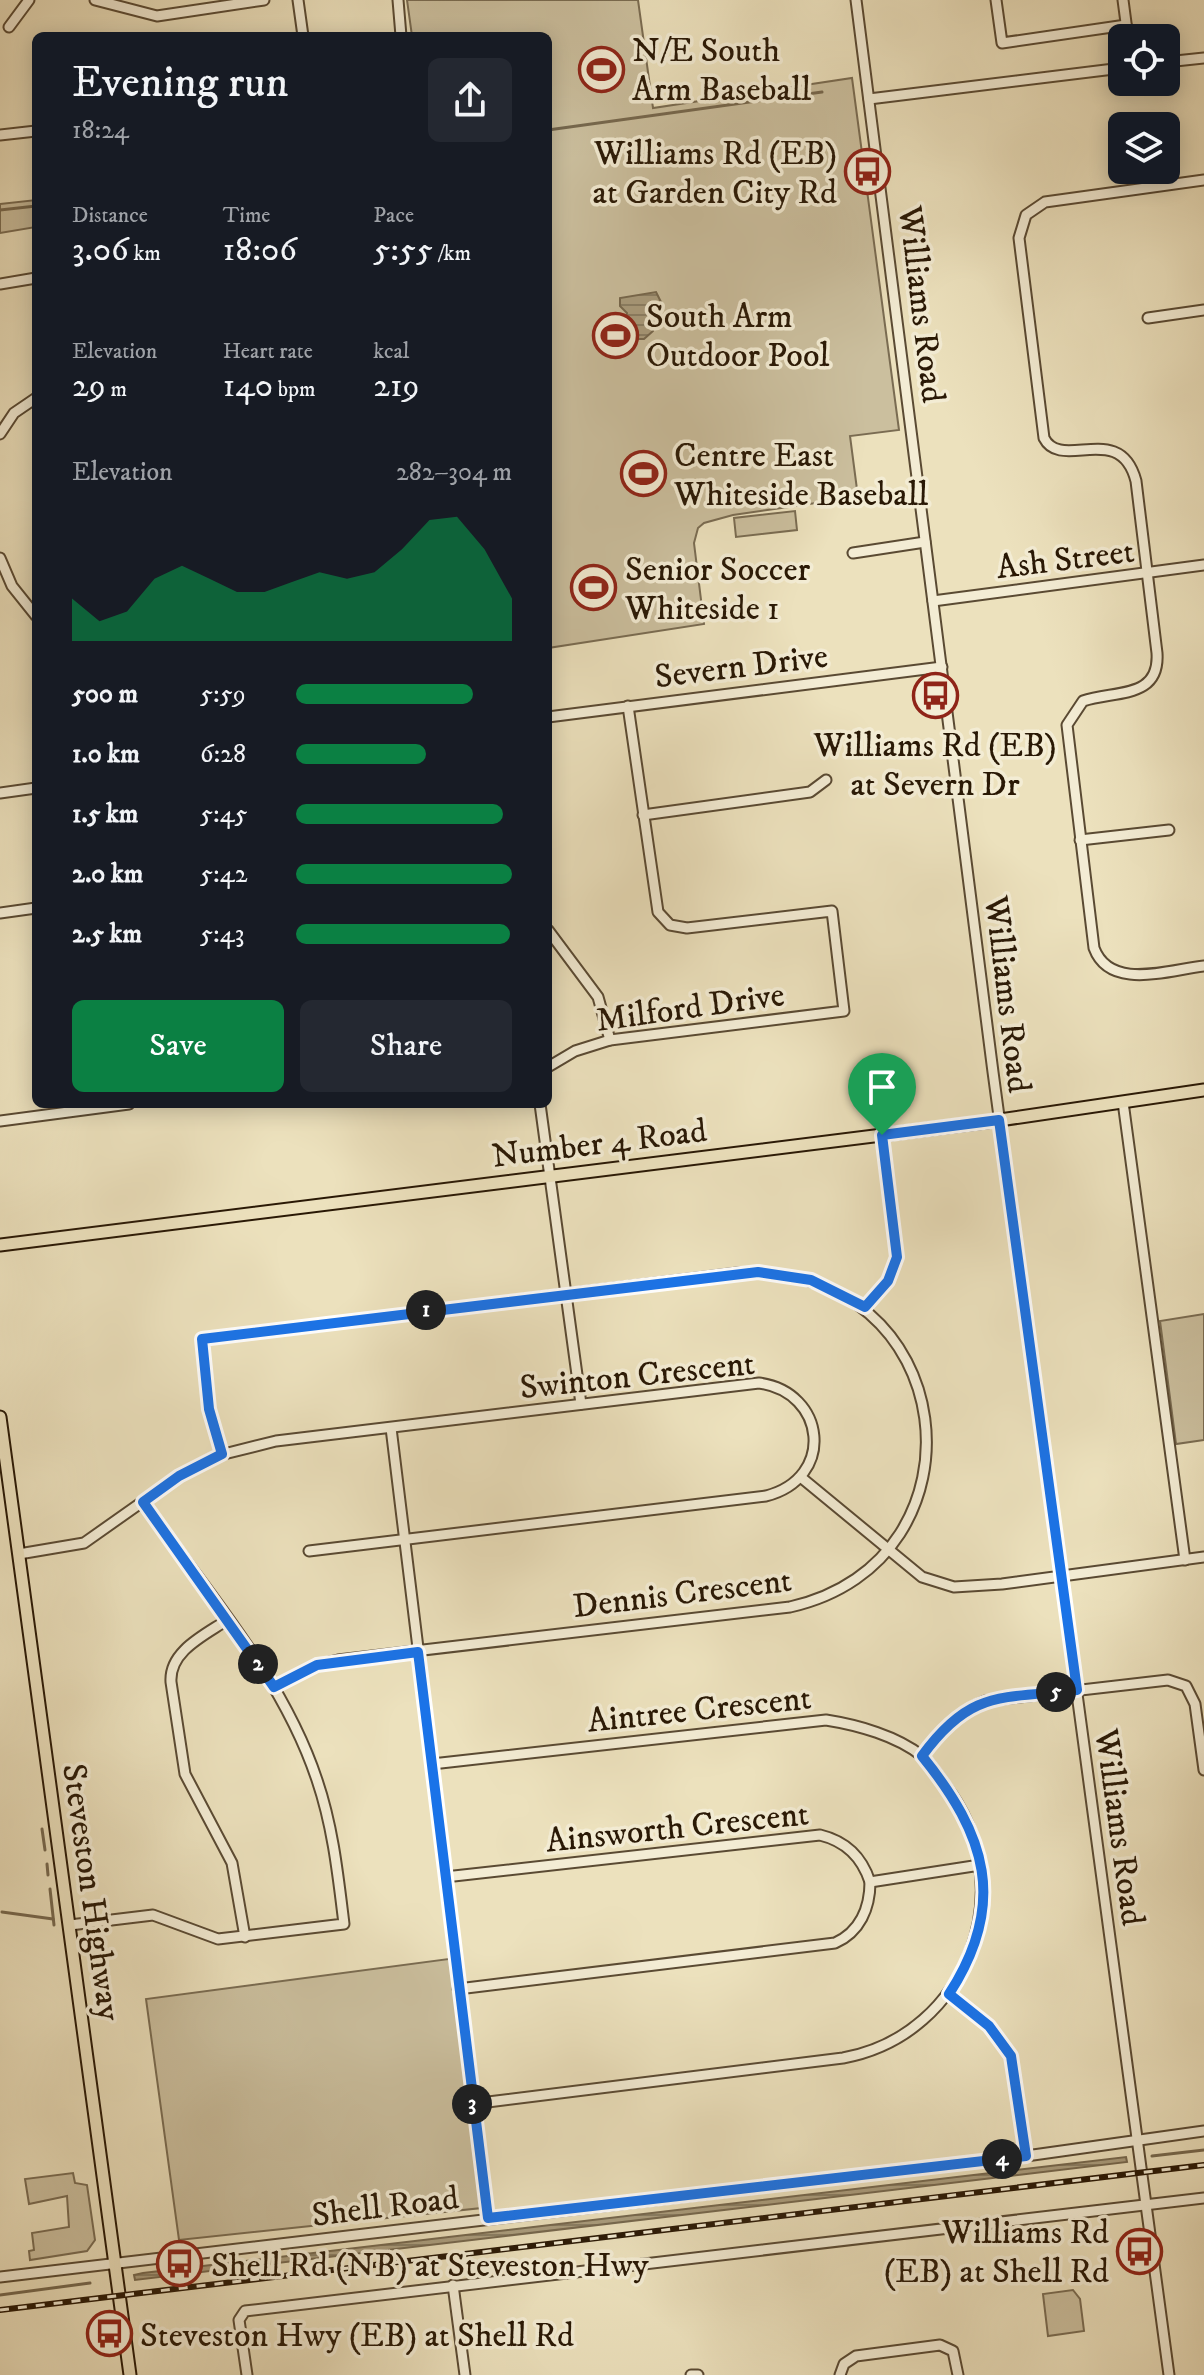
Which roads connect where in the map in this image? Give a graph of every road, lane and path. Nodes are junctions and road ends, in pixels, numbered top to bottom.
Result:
1 (29, 0) edge
2 (95, 0) edge
3 (264, 0) edge
4 (298, 0) edge
5 (398, 0) edge
6 (856, 0) edge
7 (996, 0) edge
8 (1123, 0) edge
9 (1126, 24) edge
10 (9, 27) dead end
11 (1108, 28) edge
12 (302, 32) edge
13 (401, 32) edge
14 (1204, 58) edge
15 (1180, 61) edge
16 (1108, 70) edge
17 (869, 99) junction
18 (32, 131) edge
19 (0, 135) edge
20 (1204, 180) edge
21 (32, 279) edge
22 (0, 284) edge
23 (1204, 310) edge
24 (1148, 318) dead end
25 (32, 401) edge
26 (2, 421) edge
27 (0, 434) edge
28 (925, 542) junction
29 (853, 553) dead end
30 (0, 558) edge
31 (1204, 565) edge
32 (1147, 573) junction
33 (933, 601) junction
34 (32, 611) edge
35 (942, 667) junction
36 (628, 706) junction
37 (552, 716) edge
38 (826, 780) dead end
39 (32, 789) edge
40 (0, 793) edge
41 (643, 815) junction
42 (1169, 830) dead end
43 (1080, 840) junction
44 (32, 909) edge
45 (0, 913) edge
46 (552, 935) edge
47 (1204, 966) edge
48 (610, 1040) junction
49 (552, 1065) edge
50 (1204, 1090) edge
51 (1123, 1102) junction
52 (66, 1108) edge
53 (541, 1108) edge
54 (999, 1120) junction
55 (0, 1121) edge
56 (882, 1135) junction
57 (552, 1176) junction
58 (0, 1245) edge
59 (568, 1293) junction
60 (865, 1307) junction
61 (581, 1404) junction
62 (0, 1417) edge
63 (391, 1428) junction
64 (222, 1454) junction
65 (803, 1479) junction
66 (143, 1502) junction
67 (404, 1539) junction
68 (889, 1550) junction
69 (309, 1551) dead end
70 (19, 1554) junction
71 (1204, 1557) edge
72 (1185, 1560) junction
73 (1061, 1576) junction
74 (227, 1620) junction
75 (418, 1652) junction
76 (274, 1687) junction
77 (1077, 1690) junction
78 (922, 1756) junction
79 (432, 1764) junction
80 (1204, 1770) edge
81 (980, 1865) junction
82 (445, 1877) junction
83 (870, 1882) junction
84 (70, 1925) junction
85 (245, 1937) junction
86 (458, 1989) junction
87 (949, 1994) junction
88 (472, 2104) junction
89 (1204, 2131) edge
90 (1137, 2139) junction
91 (1026, 2156) junction
92 (1204, 2198) edge
93 (1147, 2204) junction
94 (488, 2218) junction
95 (114, 2262) junction
96 (0, 2277) edge
97 (453, 2285) junction
98 (130, 2375) edge
99 (247, 2375) edge
100 (465, 2375) edge
101 (691, 2375) edge
102 (698, 2375) edge
103 (840, 2375) edge
104 (958, 2375) edge
105 (1169, 2375) edge

1 - 10 street
2 - 3 street
4 - 12 street
5 - 13 street
6 - 17 street, Williams Road
7 - 11 street
8 - 9 street
14 - 15 street
16 - 17 street
17 - 28 street, Williams Road
18 - 19 street
20 - 32 street
21 - 22 street
23 - 24 street
25 - 26 street
26 - 27 street
28 - 29 street
28 - 33 street, Williams Road
30 - 34 street
31 - 32 street, Ash Street
32 - 33 street, Ash Street
32 - 43 street
33 - 35 street, Williams Road
35 - 36 street, Severn Drive
35 - 54 street, Williams Road
36 - 37 street, Severn Drive
36 - 41 street
38 - 41 street
39 - 40 street
41 - 48 street, Milford Drive
42 - 43 street
43 - 47 street
44 - 45 street
46 - 48 street
48 - 49 street, Milford Drive
50 - 51 main road, Number 4 Road
51 - 54 main road, Number 4 Road
51 - 72 street
52 - 55 street
53 - 57 street
54 - 56 main road, Number 4 Road
54 - 73 street, Williams Road
56 - 57 main road, Number 4 Road
56 - 60 street
57 - 58 main road, Number 4 Road
57 - 59 street
59 - 60 street, Dennis Crescent
59 - 61 street
59 - 64 street, Dennis Crescent
60 - 68 street, Dennis Crescent
61 - 63 street, Swinton Crescent
61 - 65 street, Swinton Crescent
62 - 70 main road, Steveston Highway
63 - 64 street, Swinton Crescent
63 - 67 street
64 - 66 street, Swinton Crescent
65 - 67 street
65 - 68 street
66 - 70 street, Swinton Crescent
66 - 74 street
67 - 69 street
67 - 75 street
68 - 73 street
68 - 75 street, Dennis Crescent
70 - 84 main road, Steveston Highway
71 - 72 street
72 - 73 street
73 - 77 street, Williams Road
74 - 76 street
74 - 85 street
75 - 76 street, Dennis Crescent
75 - 79 street
76 - 85 street
77 - 78 street
77 - 80 street
77 - 90 street, Williams Road
78 - 79 street, Aintree Crescent
78 - 81 street, Aintree Crescent
79 - 82 street
81 - 83 street
81 - 87 street, Aintree Crescent
82 - 83 street, Ainsworth Crescent
82 - 86 street
83 - 86 street
84 - 85 street
84 - 95 main road, Steveston Highway
86 - 88 street
87 - 88 street, Aintree Crescent
87 - 91 street
88 - 94 street
89 - 90 street, Shell Road
90 - 91 street, Shell Road
90 - 93 street, Williams Road
91 - 94 street, Shell Road
92 - 93 street
93 - 97 street
93 - 105 street, Williams Road
94 - 95 street, Shell Road
95 - 96 street, Shell Road
95 - 98 main road, Steveston Highway
97 - 99 street
97 - 100 street
101 - 102 street
103 - 104 street

